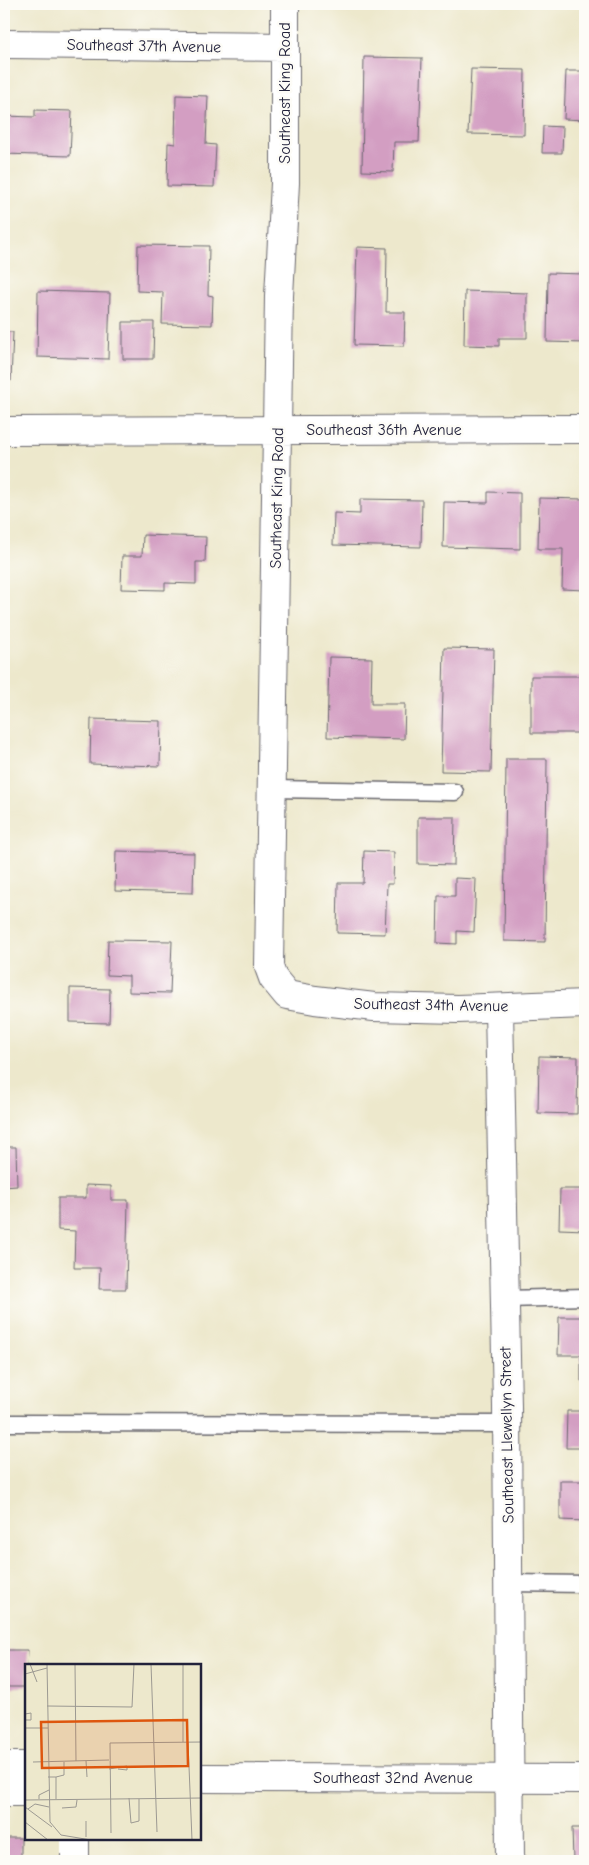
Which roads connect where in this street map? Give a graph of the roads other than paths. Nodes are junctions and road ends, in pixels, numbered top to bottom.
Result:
1 (285, 4) edge
2 (4, 44) edge
3 (285, 47) junction
4 (585, 429) edge
5 (278, 430) junction
6 (4, 431) edge
7 (272, 789) junction
8 (456, 792) dead end
9 (280, 989) joint
10 (585, 1004) edge
11 (499, 1009) junction
12 (585, 1297) edge
13 (506, 1299) junction
14 (4, 1423) edge
15 (508, 1424) junction
16 (509, 1583) junction
17 (585, 1584) edge
18 (4, 1766) edge
19 (25, 1766) edge
20 (201, 1778) edge
21 (510, 1778) junction
22 (585, 1779) edge
23 (4, 1792) edge
24 (25, 1792) edge
25 (75, 1840) edge
26 (75, 1861) edge
27 (510, 1861) edge

1 - 3 street, Southeast King Road
2 - 3 street, Southeast 37th Avenue
3 - 5 street, Southeast King Road
4 - 5 street, Southeast 36th Avenue
5 - 6 street, Southeast 36th Avenue
5 - 7 street, Southeast King Road
7 - 8 lane
7 - 9 street, Southeast King Road
9 - 11 street, Southeast 34th Avenue
10 - 11 street, Southeast 34th Avenue
11 - 13 street, Southeast Llewellyn Street
12 - 13 lane
13 - 15 street, Southeast Llewellyn Street
14 - 15 lane
15 - 16 street, Southeast Llewellyn Street
16 - 17 lane
16 - 21 street, Southeast Llewellyn Street
18 - 19 street
20 - 21 street, Southeast 32nd Avenue
21 - 22 street, Southeast 32nd Avenue
21 - 27 street, Southeast Llewellyn Street
23 - 24 street
25 - 26 street

